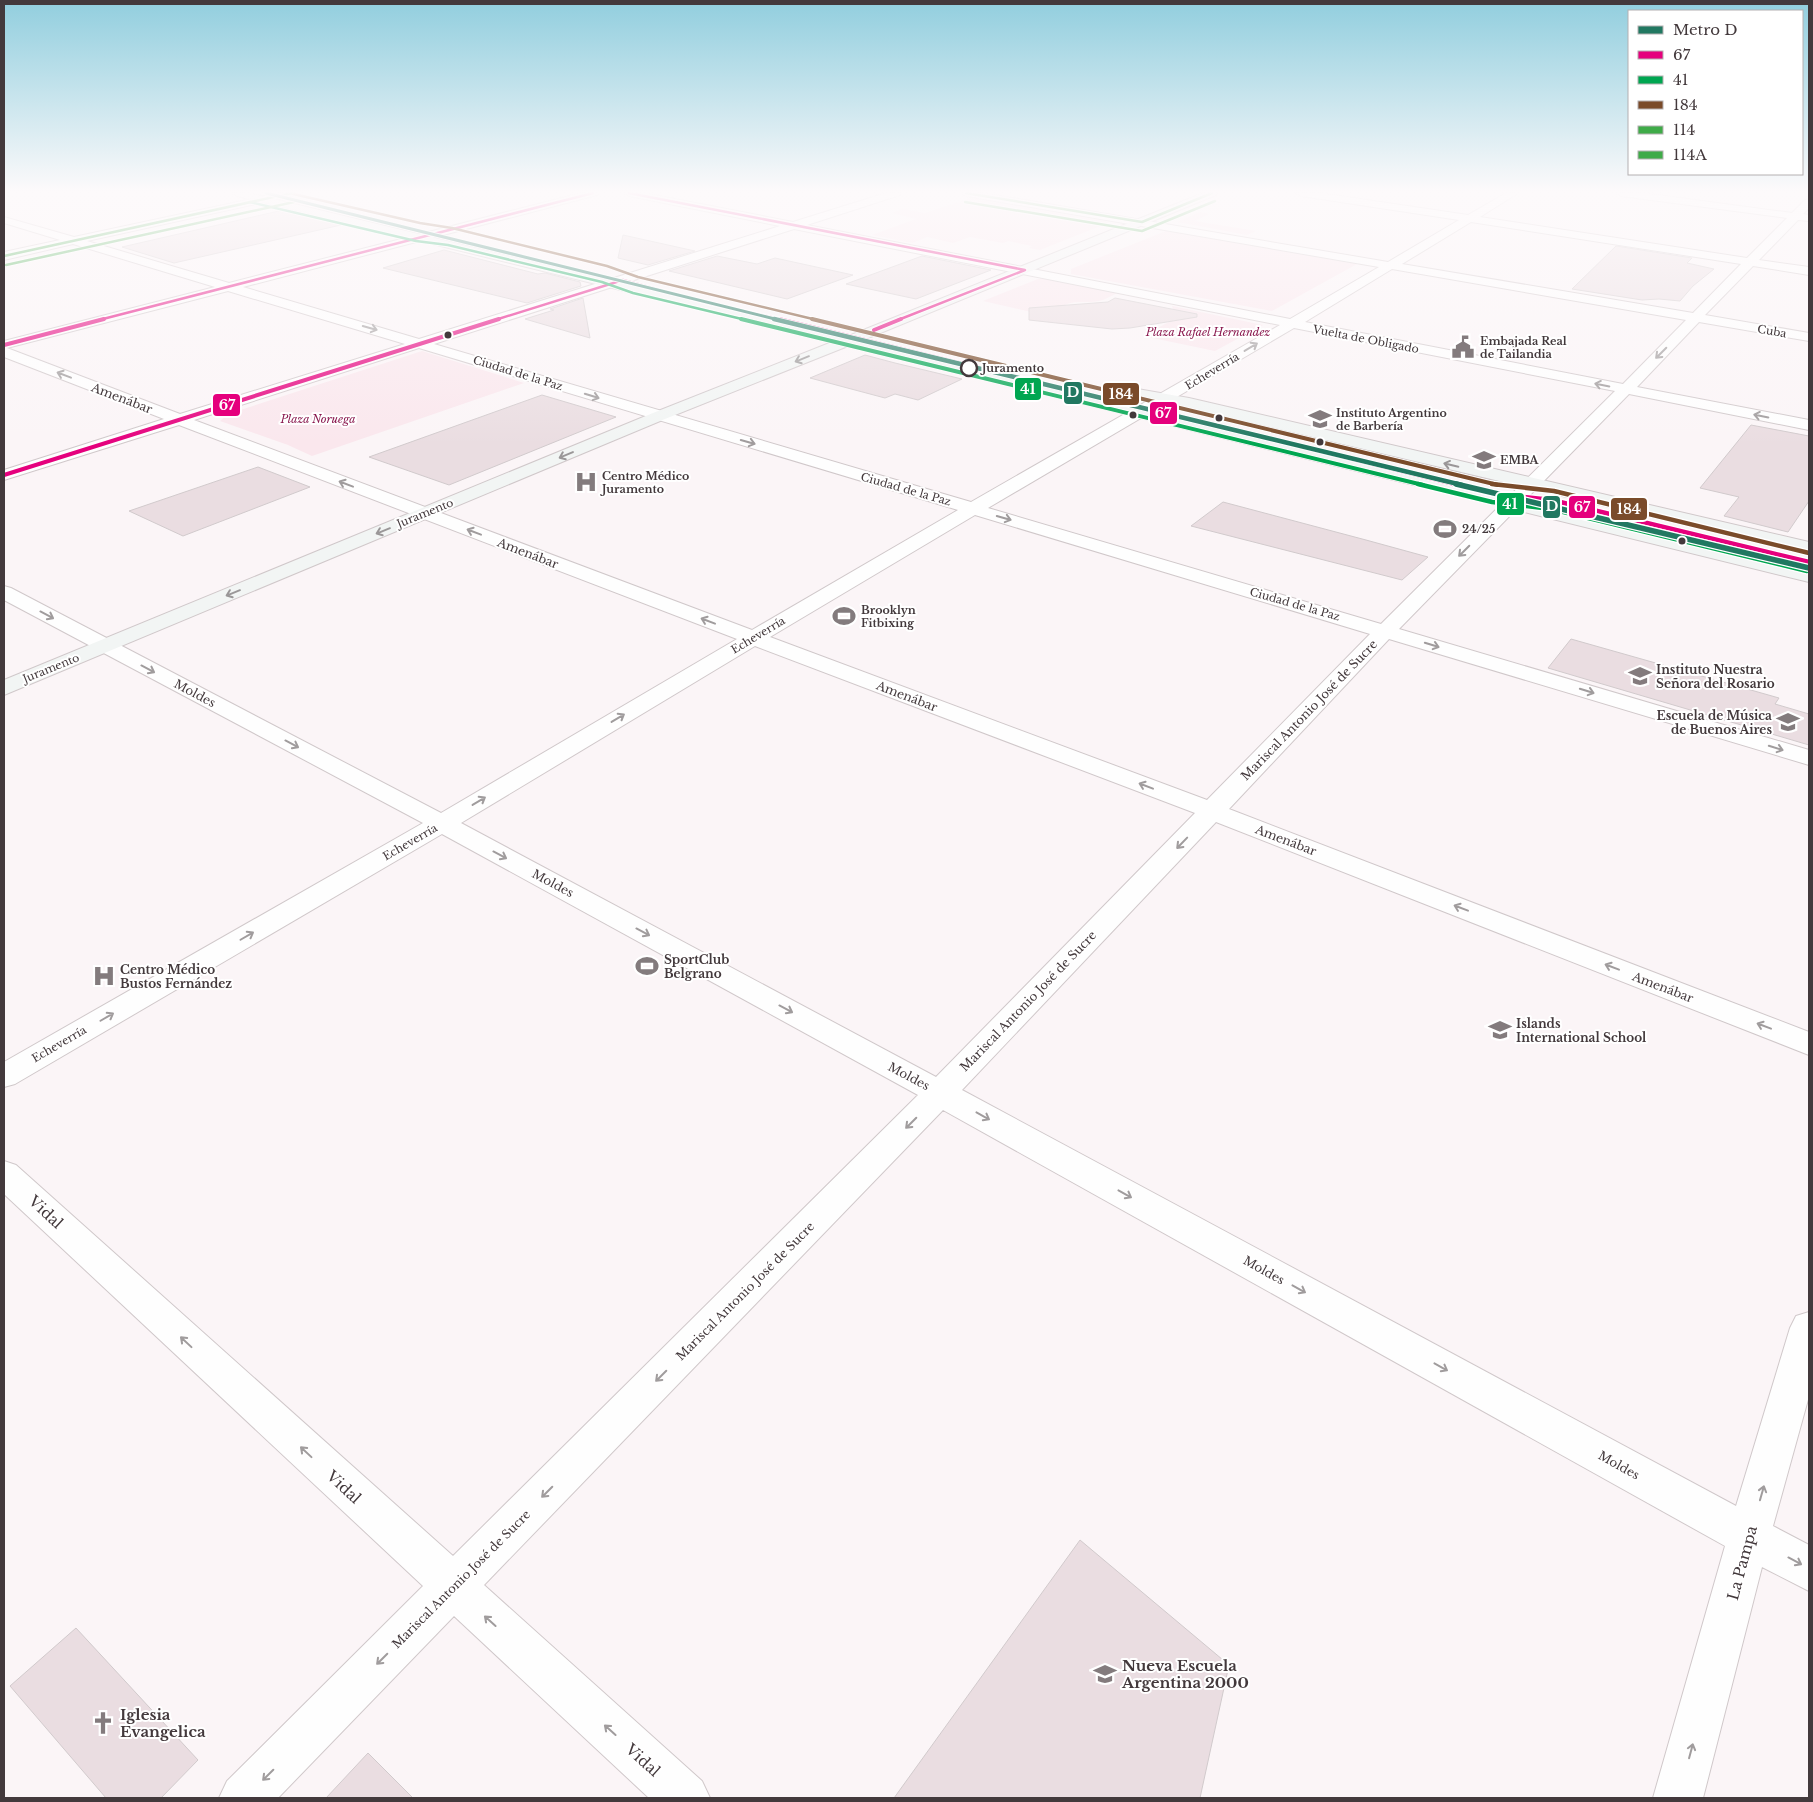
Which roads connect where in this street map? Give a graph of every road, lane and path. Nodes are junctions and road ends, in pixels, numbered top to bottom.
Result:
1 (197, 277) edge
2 (268, 277) edge
3 (583, 277) edge
4 (633, 277) edge
5 (656, 277) edge
6 (1007, 277) edge
7 (1060, 277) edge
8 (1370, 277) edge
9 (1460, 277) edge
10 (1737, 277) edge
11 (611, 284) junction
12 (231, 287) junction
13 (1696, 318) junction
14 (1291, 324) junction
15 (874, 330) junction
16 (1809, 337) edge
17 (851, 339) junction
18 (419, 343) junction
19 (4, 345) edge
20 (4, 352) edge
21 (1625, 390) junction
22 (1164, 399) junction
23 (1140, 412) junction
24 (659, 416) junction
25 (179, 419) junction
26 (1809, 425) edge
27 (4, 475) edge
28 (1533, 483) junction
29 (1511, 504) junction
30 (972, 509) junction
31 (424, 514) junction
32 (1809, 548) edge
33 (1809, 576) edge
34 (4, 592) edge
35 (1385, 630) junction
36 (753, 638) junction
37 (105, 646) junction
38 (4, 688) edge
39 (1809, 758) edge
40 (1212, 812) junction
41 (442, 823) junction
42 (1809, 1044) edge
43 (4, 1076) edge
44 (940, 1093) junction
45 (4, 1174) edge
46 (1809, 1328) edge
47 (1749, 1536) junction
48 (1809, 1569) edge
49 (453, 1587) junction
50 (244, 1798) edge
51 (685, 1798) edge
52 (1678, 1798) edge

1 - 12 street, Ciudad de la Paz
2 - 12 street
3 - 11 main road
4 - 11 street
5 - 15 main road
6 - 15 main road, Juramento
7 - 14 street, Vuelta de Obligado
8 - 14 street, Echeverría
9 - 13 street, Cuba
10 - 13 street, Mariscal Antonio José de Sucre
11 - 17 main road
11 - 18 street
12 -> 18 street, Ciudad de la Paz
12 - 19 street
13 - 16 street, Cuba
13 -> 21 street, Mariscal Antonio José de Sucre
21 -> 14 street, Vuelta de Obligado
22 -> 14 street, Echeverría
15 - 17 main road, Juramento
15 - 22 main road
17 - 23 main road
17 -> 24 main road, Juramento
18 -> 24 street, Ciudad de la Paz
18 - 25 street
25 -> 20 street, Amenábar
26 -> 21 street, Vuelta de Obligado
21 - 28 street, Mariscal Antonio José de Sucre
22 - 23 street, Echeverría
28 -> 22 main road
23 - 29 main road
23 - 30 street, Echeverría
24 -> 30 street, Ciudad de la Paz
24 -> 31 main road, Juramento
25 - 27 street
31 -> 25 street, Amenábar
28 - 29 street, Mariscal Antonio José de Sucre
28 - 32 main road
29 - 33 main road
29 -> 35 street, Mariscal Antonio José de Sucre
30 -> 35 street, Ciudad de la Paz
30 - 36 street, Echeverría
36 -> 31 street, Amenábar
31 -> 37 main road, Juramento
34 -> 37 street, Moldes
35 -> 39 street, Ciudad de la Paz
35 - 40 street, Mariscal Antonio José de Sucre
40 -> 36 street, Amenábar
41 -> 36 street, Echeverría
37 - 38 main road, Juramento
37 -> 41 street, Moldes
42 -> 40 street, Amenábar
40 -> 44 street, Mariscal Antonio José de Sucre
43 -> 41 street, Echeverría
41 -> 44 street, Moldes
44 -> 47 street, Moldes
44 -> 49 street, Mariscal Antonio José de Sucre
49 -> 45 street, Vidal
47 -> 46 street, La Pampa
47 -> 48 street, Moldes
52 -> 47 street, La Pampa
49 -> 50 street, Mariscal Antonio José de Sucre
51 -> 49 street, Vidal

